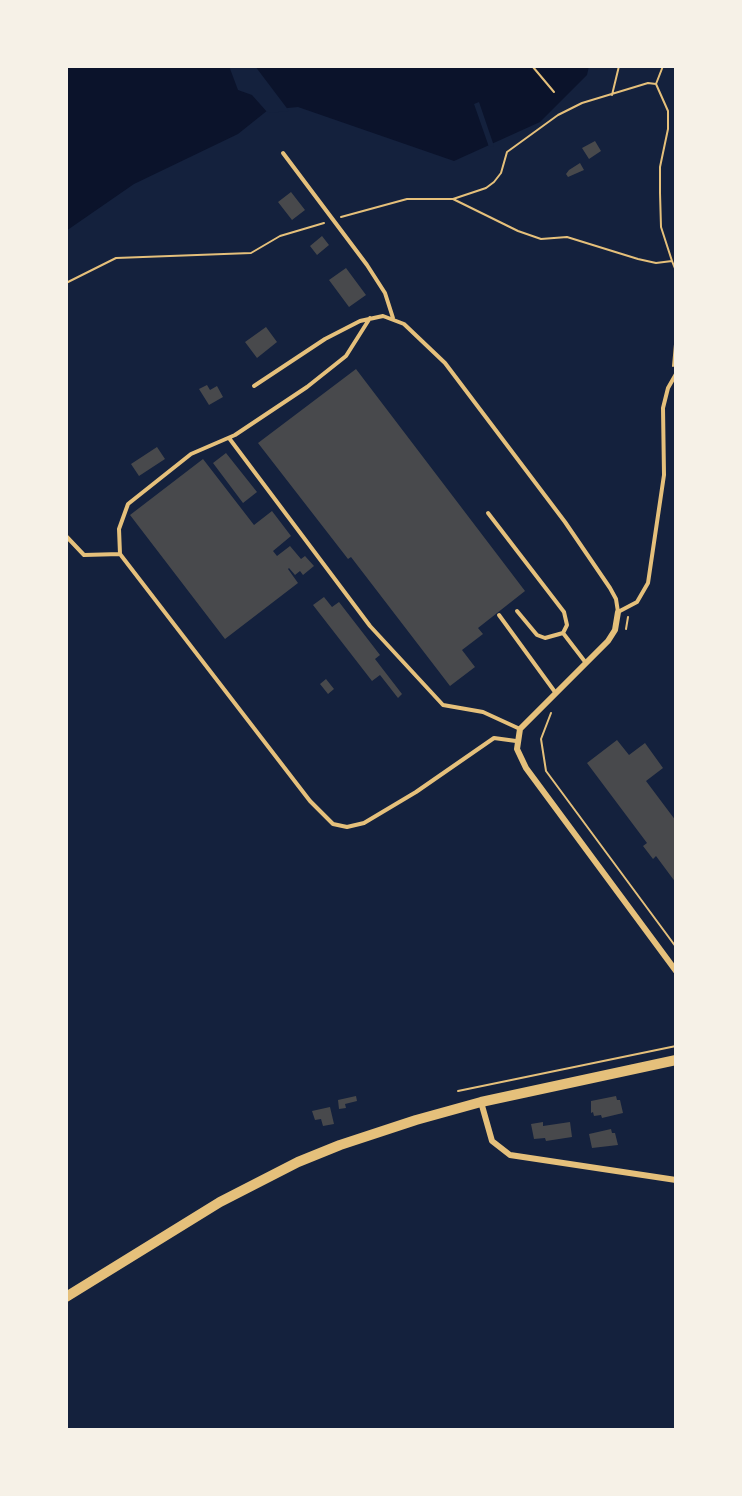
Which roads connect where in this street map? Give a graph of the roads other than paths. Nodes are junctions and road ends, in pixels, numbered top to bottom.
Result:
1 (283, 153) dead end
2 (370, 318) junction
3 (393, 319) junction
4 (676, 374) edge
5 (254, 386) dead end
6 (229, 438) junction
7 (488, 513) dead end
8 (66, 536) edge
9 (120, 554) junction
10 (517, 611) dead end
11 (618, 612) junction
12 (499, 615) dead end
13 (563, 633) junction
14 (586, 663) junction
15 (555, 692) junction
16 (520, 729) junction
17 (516, 741) junction
18 (676, 971) edge
19 (676, 1060) edge
20 (481, 1102) junction
21 (676, 1180) edge
22 (66, 1297) edge

1 - 3 lane
2 - 3 lane
2 - 5 lane
2 - 6 lane
3 - 11 lane
4 - 11 lane
6 - 9 lane
6 - 16 lane
7 - 13 lane
8 - 9 lane
9 - 17 lane
10 - 13 lane
11 - 14 street
12 - 15 lane
13 - 14 lane
14 - 15 street
15 - 16 street
16 - 17 street
17 - 18 street
19 - 20 main road
20 - 21 street
20 - 22 main road

